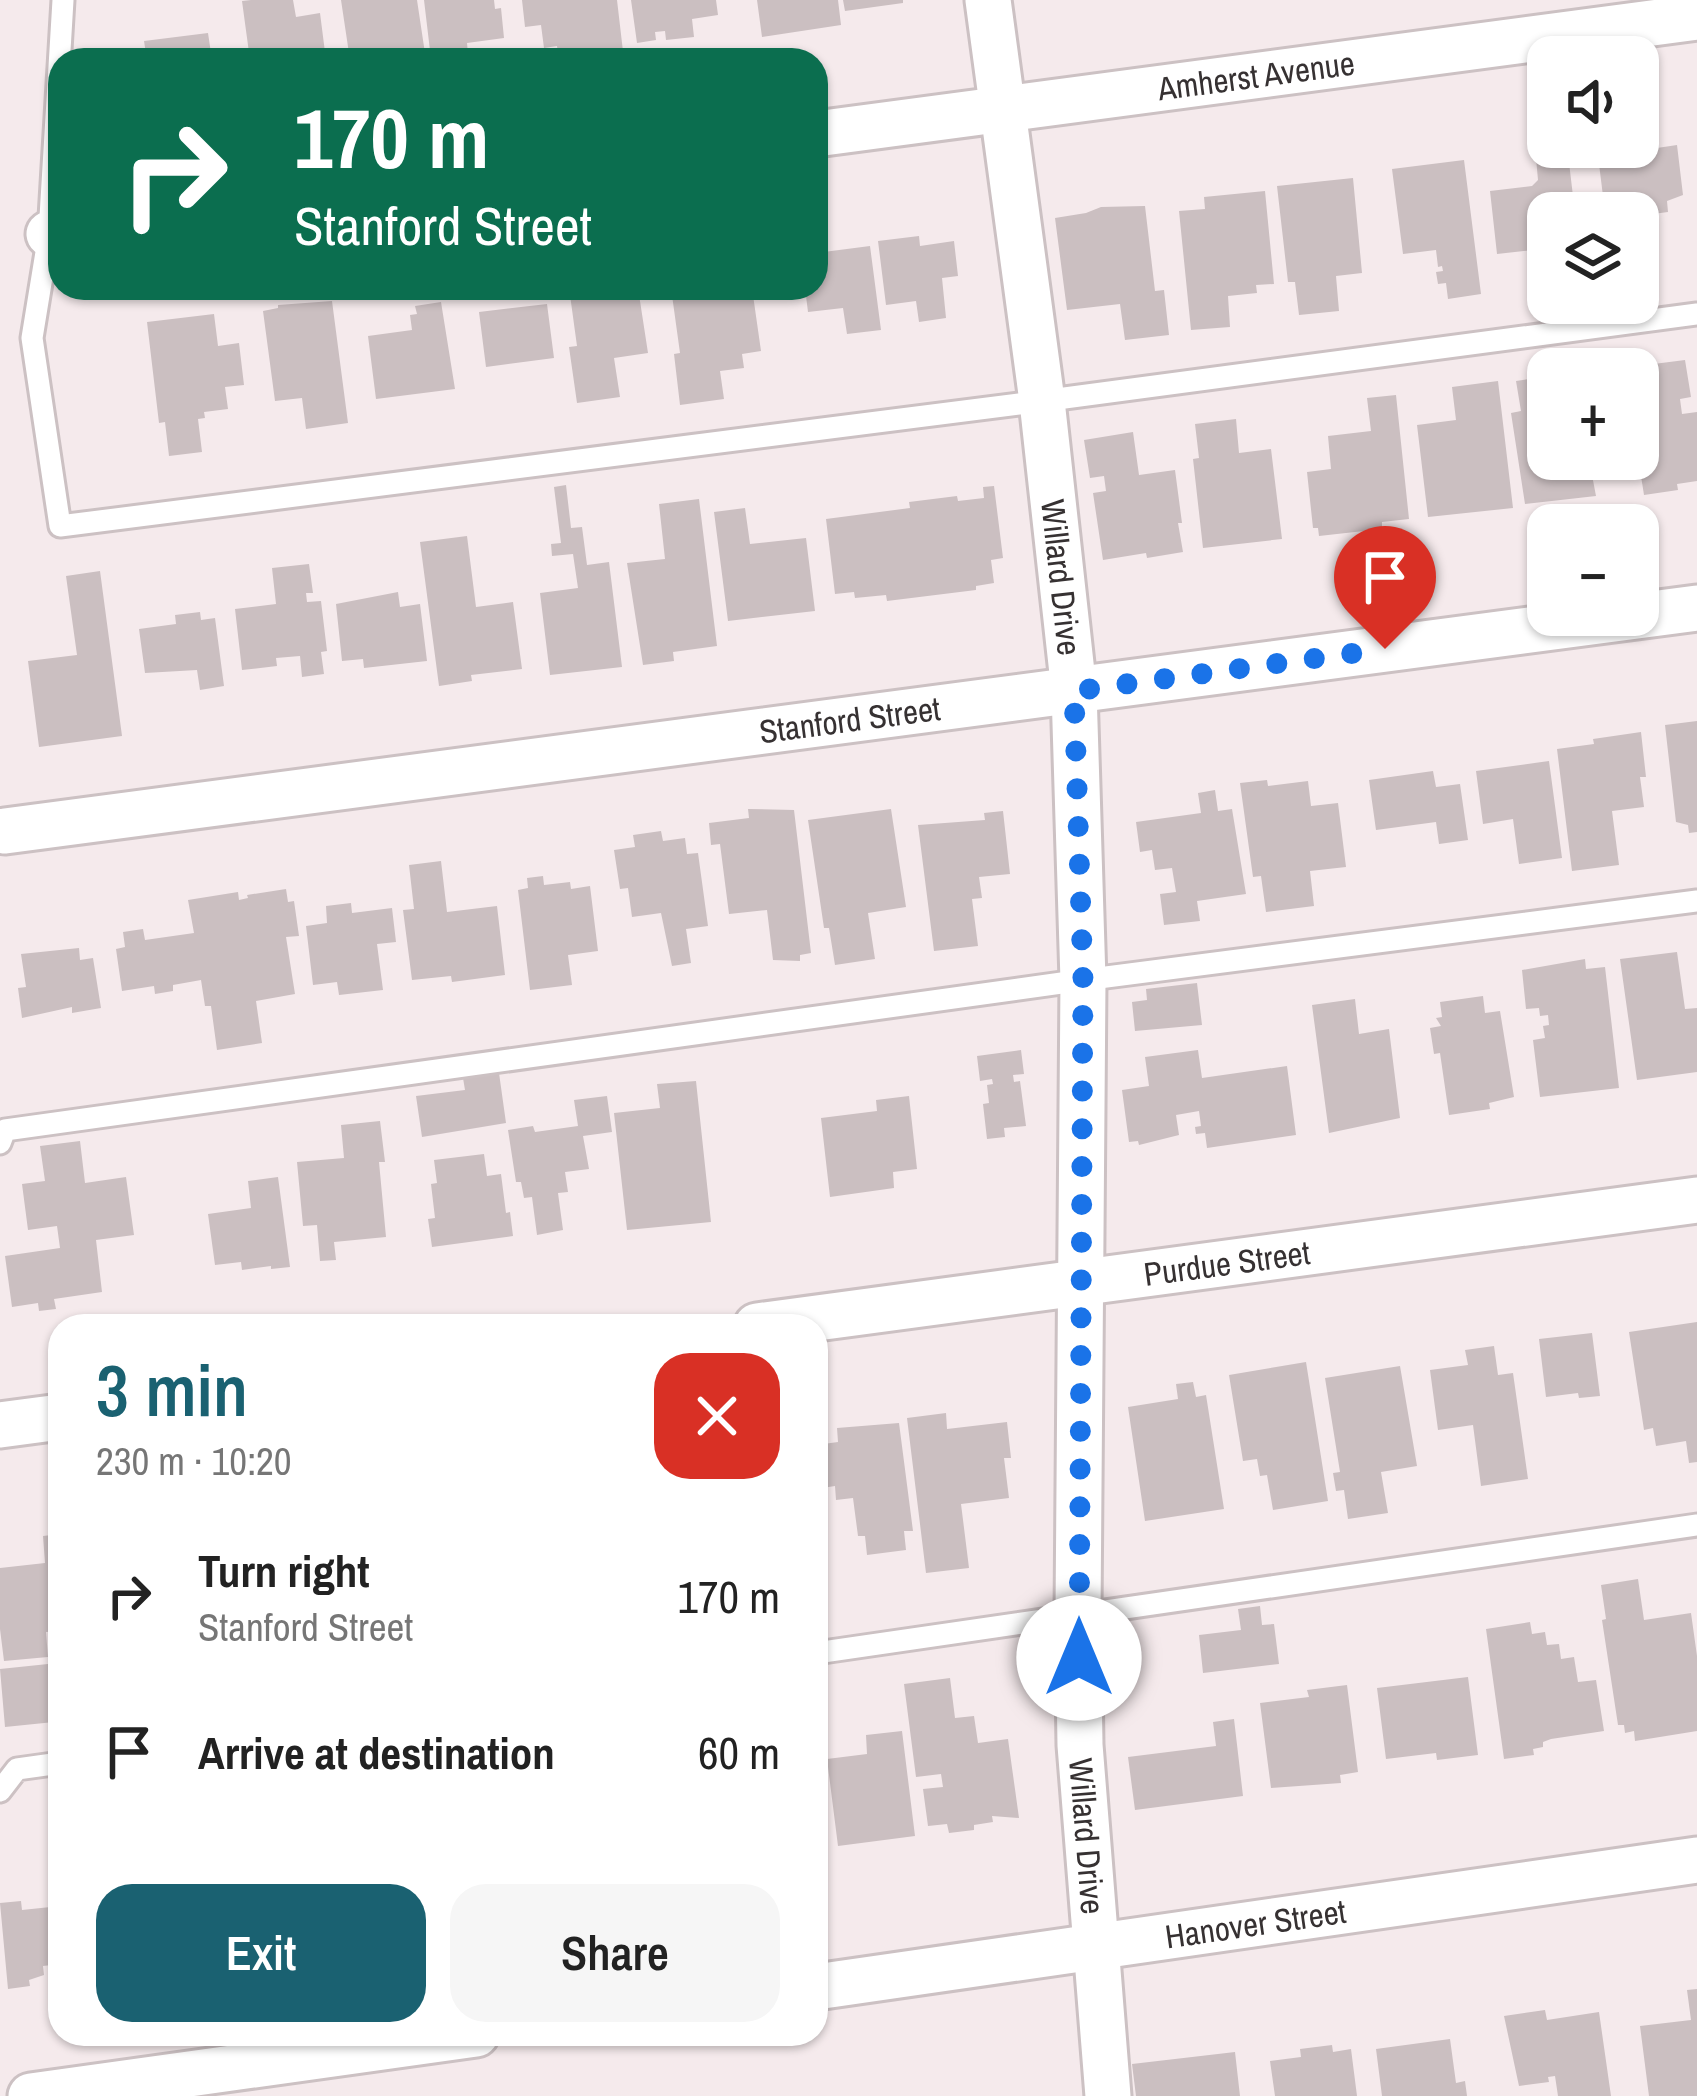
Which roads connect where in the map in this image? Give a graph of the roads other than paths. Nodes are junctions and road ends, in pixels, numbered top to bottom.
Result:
1 (63, 0) edge
2 (988, 0) edge
3 (1697, 17) edge
4 (61, 48) edge
5 (1001, 109) junction
6 (828, 132) edge
7 (48, 262) edge
8 (1697, 314) edge
9 (1042, 401) junction
10 (1697, 608) edge
11 (1074, 691) junction
12 (5, 831) dead end
13 (1697, 901) edge
14 (1083, 980) junction
15 (0, 1143) edge
16 (1697, 1200) edge
17 (1082, 1283) junction
18 (828, 1317) edge
19 (48, 1419) edge
20 (0, 1422) edge
21 (1697, 1526) edge
22 (1078, 1614) junction
23 (828, 1651) edge
24 (48, 1765) edge
25 (0, 1791) edge
26 (1697, 1860) edge
27 (1094, 1948) junction
28 (828, 1985) edge
29 (390, 2046) edge
30 (31, 2096) edge
31 (1108, 2096) edge

1 - 4 lane
2 - 5 street, Willard Drive
3 - 5 street, Amherst Avenue
5 - 6 street, Amherst Avenue
5 - 9 street, Willard Drive
7 - 9 lane
8 - 9 lane
9 - 11 street, Willard Drive
10 - 11 street, Stanford Street
11 - 12 street, Stanford Street
11 - 14 street, Willard Drive
13 - 14 lane
14 - 15 lane
14 - 17 street, Willard Drive
16 - 17 street, Purdue Street
17 - 18 street, Purdue Street
17 - 22 street, Willard Drive
19 - 20 street
21 - 22 lane
22 - 23 lane
22 - 27 street, Willard Drive
24 - 25 lane
26 - 27 street, Hanover Street
27 - 28 street, Hanover Street
27 - 31 street, Willard Drive
29 - 30 street

